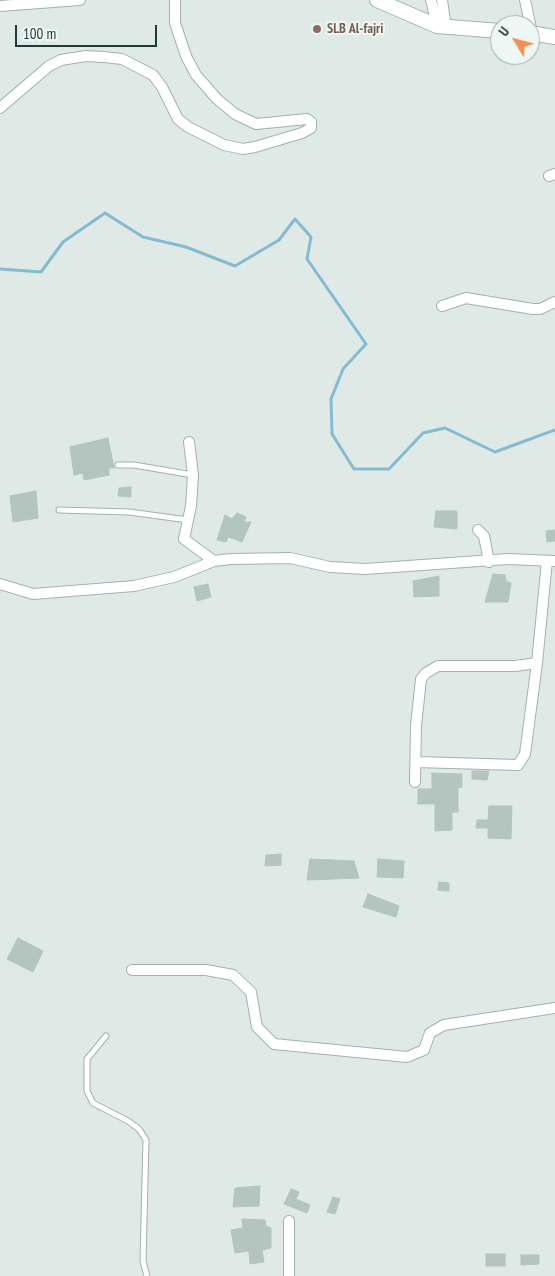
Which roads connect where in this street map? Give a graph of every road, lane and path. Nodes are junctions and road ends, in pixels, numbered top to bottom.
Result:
1 (80, 0) edge
2 (175, 0) edge
3 (377, 0) edge
4 (431, 0) edge
5 (442, 0) edge
6 (526, 0) edge
7 (0, 6) edge
8 (528, 15) edge
9 (442, 27) junction
10 (490, 30) edge
11 (540, 34) edge
12 (554, 36) edge
13 (0, 108) edge
14 (555, 302) edge
15 (442, 306) dead end
16 (189, 442) dead end
17 (118, 465) dead end
18 (193, 475) junction
19 (59, 510) dead end
20 (189, 520) junction
21 (478, 530) dead end
22 (214, 561) junction
23 (551, 561) edge
24 (489, 562) junction
25 (0, 584) edge
26 (537, 663) junction
27 (416, 762) junction
28 (415, 782) dead end
29 (132, 970) dead end
30 (555, 1008) edge
31 (106, 1036) dead end
32 (289, 1221) dead end
33 (147, 1276) edge
34 (288, 1276) edge

1 - 7 street
2 - 13 street
3 - 9 main road
4 - 9 street
5 - 9 street
6 - 8 street
9 - 10 main road
11 - 12 main road
14 - 15 street
16 - 18 street
17 - 18 lane
18 - 20 street
19 - 20 lane
20 - 22 street
21 - 24 street
22 - 24 street
22 - 25 street
23 - 24 street
23 - 26 street
26 - 27 street
26 - 27 street
27 - 28 street
29 - 30 street
31 - 33 lane
32 - 34 street

